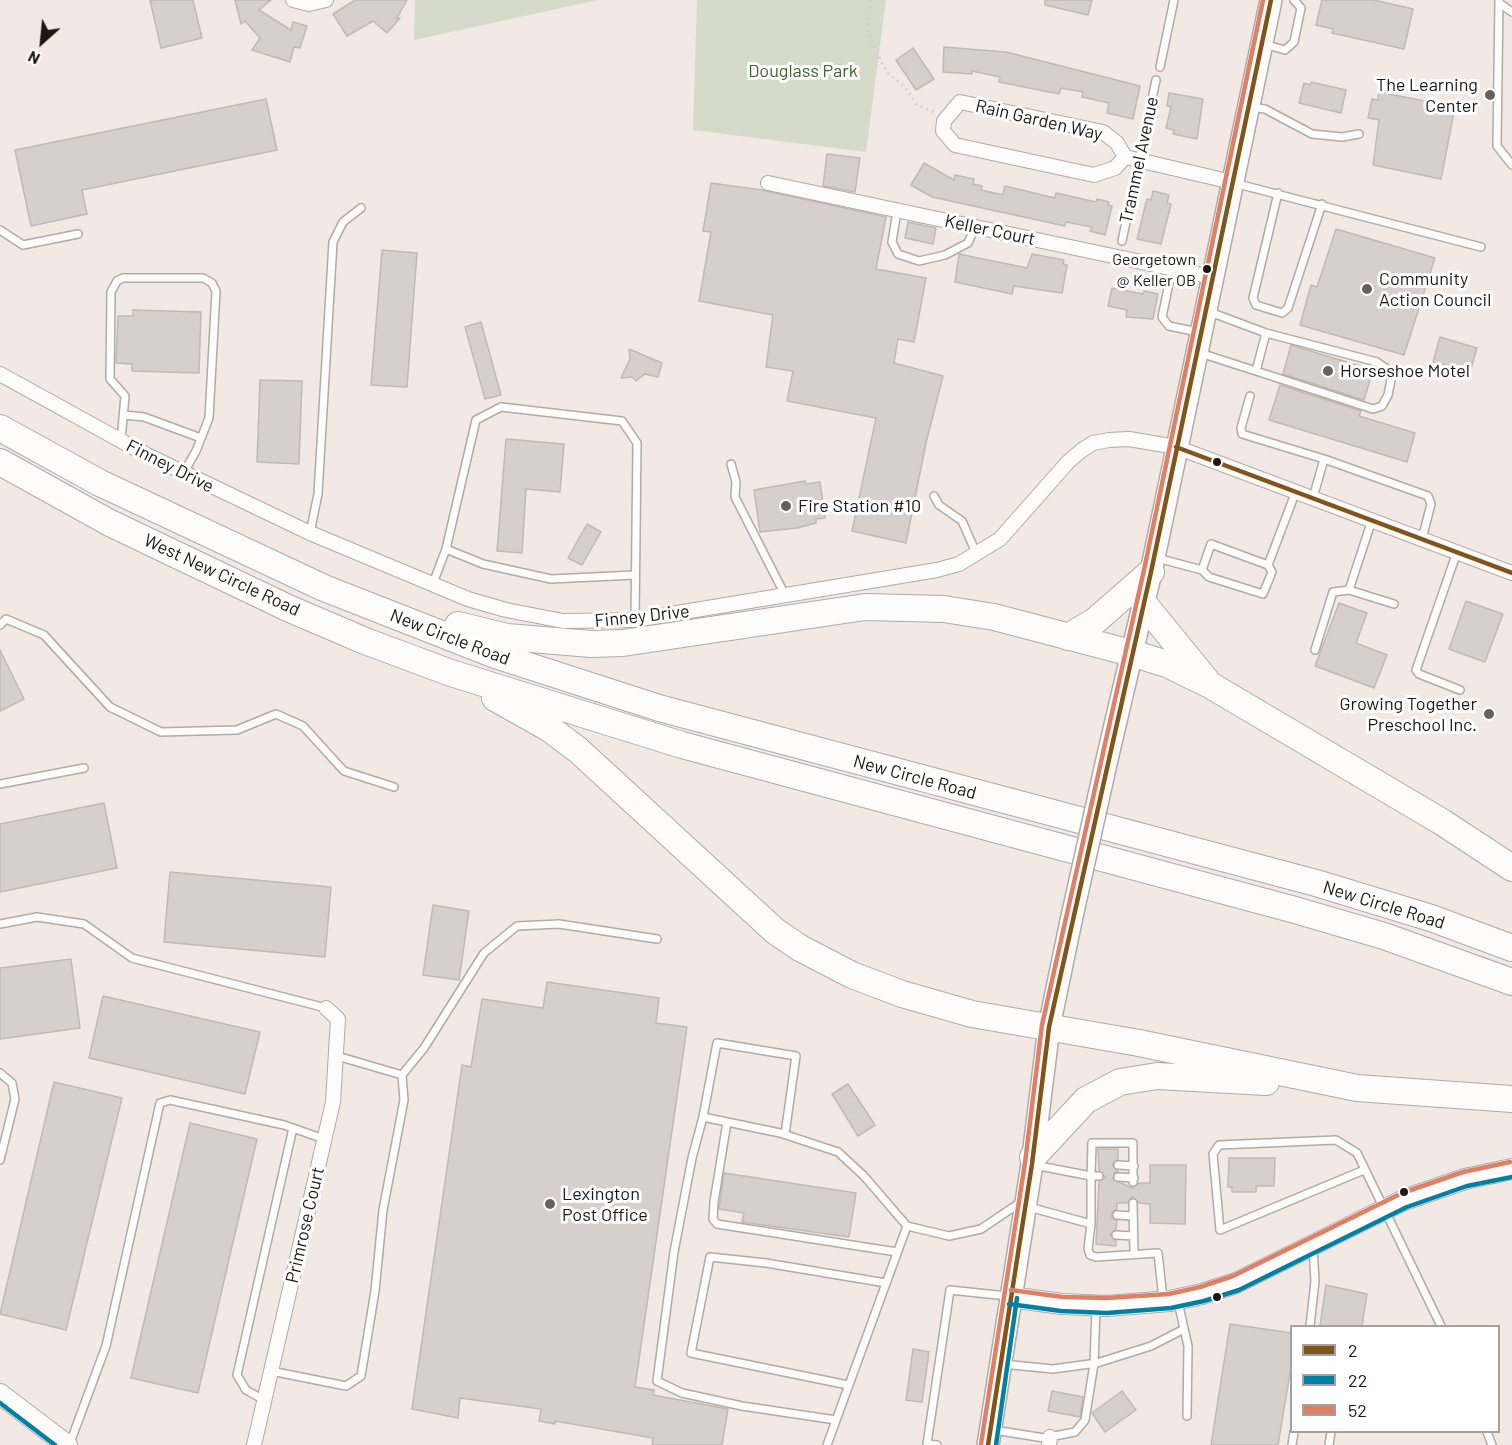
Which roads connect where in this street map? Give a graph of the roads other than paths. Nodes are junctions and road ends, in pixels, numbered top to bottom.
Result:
1 (293, 0) edge
2 (326, 0) edge
3 (1174, 0) edge
4 (1271, 0) edge
5 (1294, 0) edge
6 (1499, 2) edge
7 (1512, 12) edge
8 (1262, 44) junction
9 (1160, 67) dead end
10 (1156, 80) dead end
11 (1248, 106) junction
12 (1359, 134) dead end
13 (1132, 159) junction
14 (1512, 165) edge
15 (1232, 182) junction
16 (768, 183) dead end
17 (1278, 194) junction
18 (1322, 204) junction
19 (362, 208) dead end
20 (897, 211) junction
21 (975, 227) junction
22 (0, 230) edge
23 (78, 234) dead end
24 (1122, 241) dead end
25 (1481, 247) dead end
26 (1172, 269) junction
27 (1212, 277) junction
28 (1205, 310) junction
29 (1266, 333) junction
30 (1198, 343) junction
31 (1256, 370) junction
32 (0, 374) edge
33 (1250, 396) dead end
34 (124, 415) junction
35 (0, 428) edge
36 (201, 438) junction
37 (121, 440) junction
38 (1176, 447) junction
39 (1324, 459) junction
40 (0, 462) edge
41 (731, 464) dead end
42 (183, 474) junction
43 (1296, 491) junction
44 (934, 496) dead end
45 (1313, 498) junction
46 (1372, 520) junction
47 (310, 533) junction
48 (1422, 539) junction
49 (446, 549) junction
50 (1457, 552) junction
51 (977, 555) junction
52 (1153, 565) junction
53 (1268, 565) junction
54 (1202, 570) junction
55 (1512, 573) edge
56 (635, 575) junction
57 (432, 586) junction
58 (324, 588) junction
59 (1349, 590) junction
60 (785, 595) junction
61 (1144, 604) junction
62 (1394, 604) dead end
63 (635, 620) junction
64 (0, 625) edge
65 (1068, 637) junction
66 (1315, 650) dead end
67 (1131, 653) junction
68 (451, 673) junction
69 (1210, 685) junction
70 (1461, 690) dead end
71 (84, 768) dead end
72 (0, 784) edge
73 (394, 787) dead end
74 (1512, 868) edge
75 (0, 924) edge
76 (657, 939) dead end
77 (1512, 948) edge
78 (1512, 982) edge
79 (326, 1008) joint
80 (1049, 1027) junction
81 (337, 1056) junction
82 (0, 1073) edge
83 (402, 1074) junction
84 (1357, 1088) junction
85 (1512, 1099) edge
86 (703, 1118) junction
87 (727, 1122) junction
88 (292, 1128) junction
89 (785, 1134) junction
90 (324, 1139) junction
91 (0, 1160) edge
92 (1032, 1161) junction
93 (1118, 1165) dead end
94 (1134, 1166) junction
95 (1512, 1169) edge
96 (1364, 1170) junction
97 (1095, 1176) junction
98 (1118, 1177) dead end
99 (1026, 1202) junction
100 (1133, 1203) dead end
101 (1383, 1211) junction
102 (1117, 1215) dead end
103 (1133, 1216) junction
104 (1091, 1224) junction
105 (907, 1226) junction
106 (1116, 1235) dead end
107 (1133, 1236) junction
108 (1313, 1247) junction
109 (897, 1252) junction
110 (1134, 1254) junction
111 (886, 1283) junction
112 (1010, 1297) junction
113 (1171, 1301) junction
114 (1096, 1306) junction
115 (1310, 1325) edge
116 (1440, 1325) edge
117 (1185, 1329) junction
118 (1000, 1364) junction
119 (1094, 1364) junction
120 (271, 1371) junction
121 (848, 1385) junction
122 (0, 1394) edge
123 (264, 1400) junction
124 (1187, 1416) dead end
125 (836, 1420) junction
126 (989, 1437) edge
127 (1049, 1441) edge
128 (68, 1445) edge
129 (255, 1445) edge
130 (827, 1445) edge
131 (937, 1445) edge

1 - 2 street
3 - 9 lane
4 - 8 main road
5 - 8 lane
6 - 7 lane
6 - 14 lane
8 - 11 main road
10 - 13 lane, Trammel Avenue
11 - 12 lane
11 - 15 main road
13 - 13 street, Rain Garden Way
13 - 15 street
13 - 24 lane, Trammel Avenue
15 - 17 lane
15 - 27 main road
16 - 20 street, Keller Court
17 - 18 lane
17 - 18 lane
18 - 25 lane
19 - 47 lane
20 - 21 street, Keller Court
20 - 21 lane
21 - 26 street, Keller Court
22 - 23 lane
26 - 27 street, Keller Court
26 - 30 lane
27 - 28 main road
28 - 29 lane
28 - 30 main road
29 - 31 lane
29 - 31 lane
30 - 31 lane
30 - 38 main road
32 - 37 street, Finney Drive
33 - 39 lane
34 - 36 lane
34 - 36 lane
34 - 37 lane
35 - 58 highway, West New Circle Road
36 - 42 lane
37 - 42 street, Finney Drive
38 - 43 street, Finney Drive
38 - 51 street, Finney Drive
38 - 52 main road
39 - 45 lane
39 - 48 lane
40 - 68 highway, West New Circle Road
41 - 60 lane
42 - 47 street, Finney Drive
43 - 45 street, Finney Drive
43 - 53 lane
44 - 51 lane
45 - 46 street, Finney Drive
46 - 48 street, Finney Drive
46 - 59 lane
47 - 57 street, Finney Drive
48 - 50 street, Finney Drive
49 - 56 lane
49 - 56 lane
49 - 57 lane
50 - 55 street, Finney Drive
50 - 70 lane
51 - 60 street, Finney Drive
52 - 54 lane
52 - 61 main road
52 - 65 highway
53 - 54 lane
53 - 54 lane
56 - 63 lane
57 - 63 street, Finney Drive
58 - 65 highway
58 - 77 highway, New Circle Road
59 - 62 lane
59 - 66 lane
60 - 63 street, Finney Drive
61 - 67 main road
61 - 69 highway
64 - 73 lane
65 - 67 highway
67 - 69 highway
67 - 80 main road, bridge
68 - 78 highway, New Circle Road
68 - 80 highway
69 - 74 highway
71 - 72 lane
75 - 79 lane
76 - 83 lane
79 - 81 street, Primrose Court
80 - 84 highway
80 - 92 main road
81 - 83 lane
81 - 90 street, Primrose Court
82 - 91 lane
83 - 120 lane
84 - 85 highway
84 - 92 highway
86 - 87 lane
86 - 89 lane
86 - 125 lane
87 - 89 lane
87 - 109 lane
88 - 90 lane
88 - 123 lane
88 - 128 lane
89 - 105 lane
90 - 120 street, Primrose Court
92 - 97 lane
92 - 99 main road
93 - 94 lane
94 - 97 lane
94 - 98 lane
95 - 101 street
96 - 96 lane
96 - 101 lane
97 - 104 lane
99 - 104 lane
99 - 105 lane
99 - 112 main road
100 - 103 lane
101 - 108 street
101 - 116 lane
102 - 103 lane
103 - 107 lane
104 - 110 lane
105 - 109 lane
106 - 107 lane
107 - 110 lane
108 - 113 street
108 - 115 lane
109 - 111 lane
110 - 113 lane
111 - 121 lane
111 - 121 lane
112 - 114 street
112 - 118 main road
112 - 131 lane
113 - 114 street
113 - 117 lane
114 - 119 lane
117 - 119 lane
117 - 124 lane
118 - 119 lane
118 - 126 main road
119 - 127 lane
120 - 123 street, Primrose Court
121 - 125 lane
122 - 128 street
123 - 129 street, Primrose Court
125 - 130 lane
126 - 127 lane

